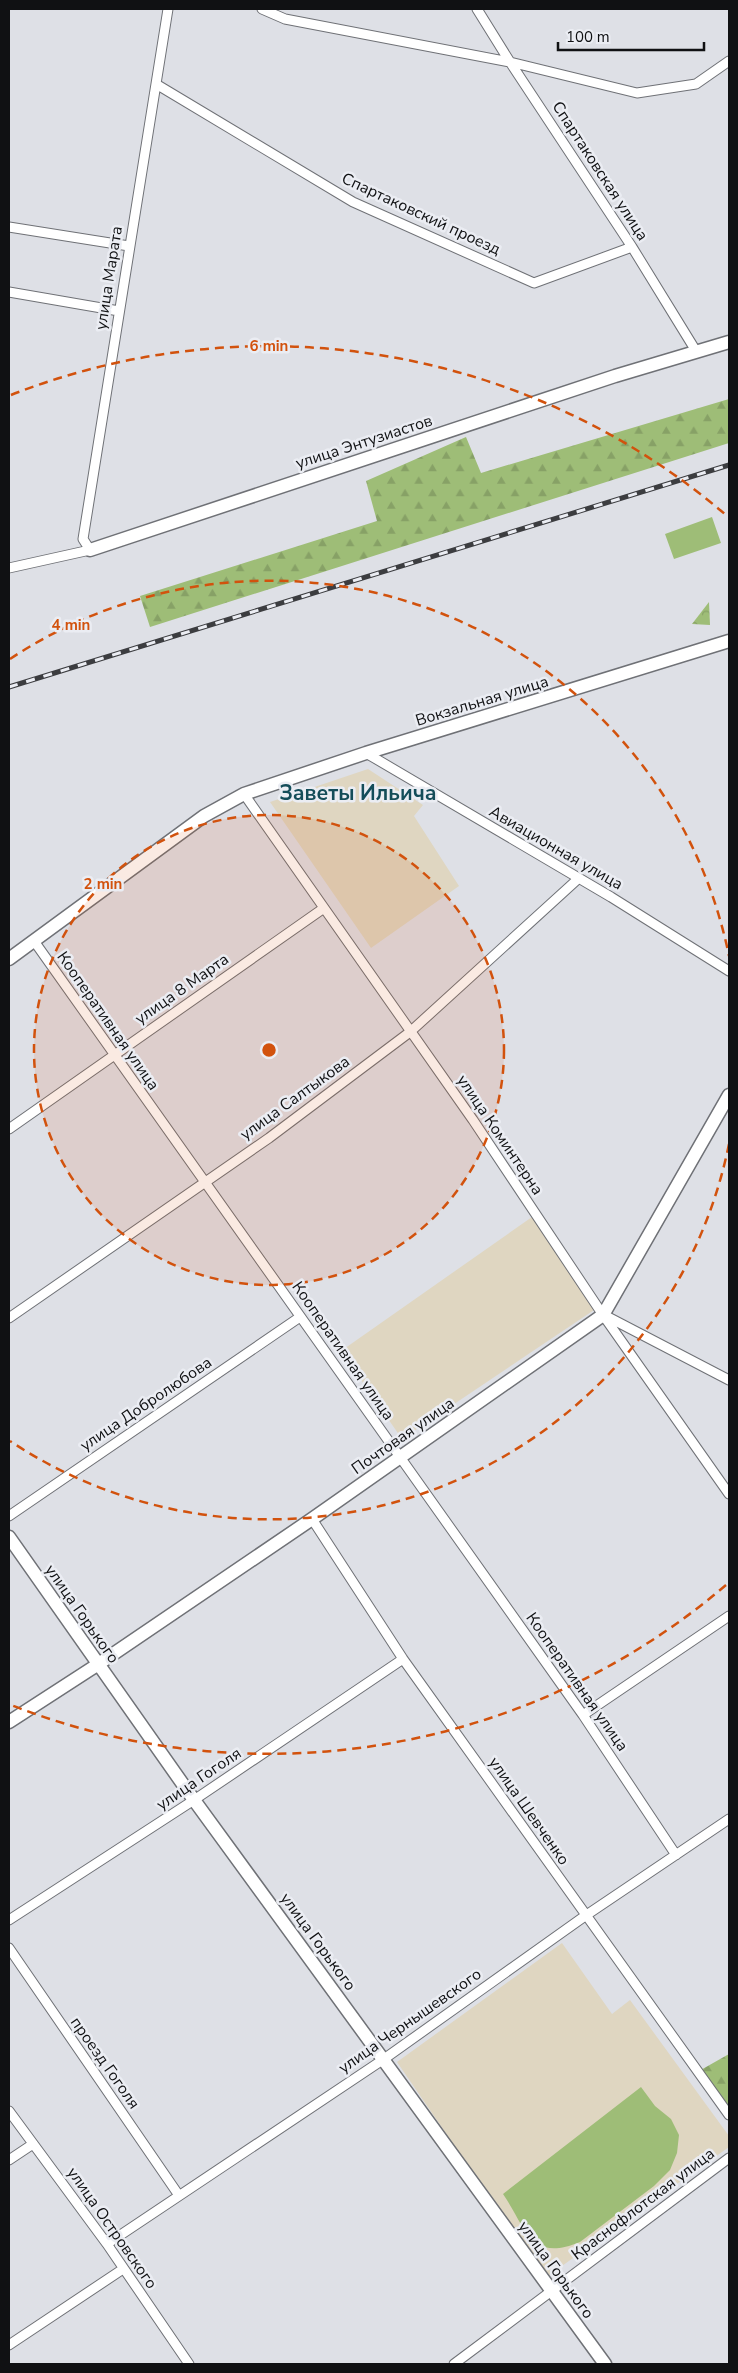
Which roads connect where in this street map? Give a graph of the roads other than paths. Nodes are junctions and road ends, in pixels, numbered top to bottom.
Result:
1 (168, 9) edge
2 (262, 9) edge
3 (477, 9) edge
4 (729, 61) edge
5 (510, 62) junction
6 (156, 84) junction
7 (9, 227) edge
8 (130, 246) junction
9 (632, 247) junction
10 (9, 292) edge
11 (119, 311) junction
12 (729, 342) edge
13 (696, 351) junction
14 (90, 550) junction
15 (9, 568) edge
16 (729, 641) edge
17 (366, 754) junction
18 (244, 794) junction
19 (579, 878) junction
20 (324, 908) junction
21 (34, 941) junction
22 (9, 959) edge
23 (729, 971) edge
24 (410, 1032) junction
25 (113, 1056) junction
26 (729, 1095) edge
27 (9, 1129) edge
28 (204, 1182) junction
29 (603, 1315) junction
30 (300, 1317) junction
31 (9, 1318) edge
32 (729, 1380) edge
33 (400, 1458) junction
34 (729, 1494) edge
35 (9, 1516) edge
36 (312, 1519) junction
37 (9, 1536) edge
38 (729, 1616) edge
39 (403, 1659) junction
40 (97, 1665) junction
41 (583, 1715) junction
42 (9, 1722) edge
43 (194, 1800) junction
44 (729, 1820) edge
45 (676, 1856) junction
46 (585, 1916) junction
47 (9, 1920) edge
48 (9, 1948) edge
49 (384, 2059) junction
50 (9, 2111) edge
51 (729, 2115) edge
52 (33, 2144) junction
53 (729, 2158) edge
54 (9, 2160) edge
55 (178, 2194) junction
56 (107, 2244) junction
57 (123, 2269) junction
58 (550, 2291) junction
59 (9, 2345) edge
60 (190, 2364) edge
61 (454, 2364) edge
62 (605, 2364) edge

1 - 6 street, улица Марата
2 - 5 street
3 - 5 street, Спартаковская улица
4 - 5 street
5 - 9 street, Спартаковская улица
6 - 8 street, улица Марата
6 - 9 street, Спартаковский проезд
7 - 8 street
8 - 11 street, улица Марата
9 - 13 street, Спартаковская улица
10 - 11 street
11 - 14 street, улица Марата
12 - 13 street, улица Энтузиастов
13 - 14 street, улица Энтузиастов
14 - 15 street, улица Энтузиастов
16 - 17 street, Вокзальная улица
17 - 18 street, Вокзальная улица
17 - 19 street, Авиационная улица
18 - 20 street, улица Коминтерна
18 - 21 street, Вокзальная улица
19 - 23 street, Авиационная улица
19 - 24 street, улица Салтыкова
20 - 24 street, улица Коминтерна
20 - 25 street, улица 8 Марта
21 - 22 street, Вокзальная улица
21 - 25 street, Кооперативная улица
24 - 28 street, улица Салтыкова
24 - 29 street, улица Коминтерна
25 - 27 street, улица 8 Марта
25 - 28 street, Кооперативная улица
26 - 29 street, Почтовая улица
28 - 30 street, Кооперативная улица
28 - 31 street, улица Салтыкова
29 - 32 street
29 - 33 street, Почтовая улица
29 - 34 street, улица Коминтерна
30 - 33 street, Кооперативная улица
30 - 35 street, улица Добролюбова
33 - 36 street, Почтовая улица
33 - 41 street, Кооперативная улица
36 - 39 street, улица Шевченко
36 - 40 street, Почтовая улица
37 - 40 street, улица Горького
38 - 41 street
39 - 43 street, улица Гоголя
39 - 46 street, улица Шевченко
40 - 42 street, Почтовая улица
40 - 43 street, улица Горького
41 - 45 street, Кооперативная улица
43 - 47 street, улица Гоголя
43 - 49 street, улица Горького
44 - 45 street, улица Чернышевского
45 - 46 street, улица Чернышевского
46 - 49 street, улица Чернышевского
46 - 51 street, улица Шевченко
48 - 55 street, проезд Гоголя
49 - 55 street, улица Чернышевского
49 - 58 street, улица Горького
50 - 52 street, улица Островского
52 - 54 street
52 - 56 street, улица Островского
53 - 58 street, Краснофлотская улица
55 - 56 street, улица Чернышевского
56 - 57 street, улица Островского
57 - 59 street
57 - 60 street, улица Островского
58 - 61 street, Краснофлотская улица
58 - 62 street, улица Горького

